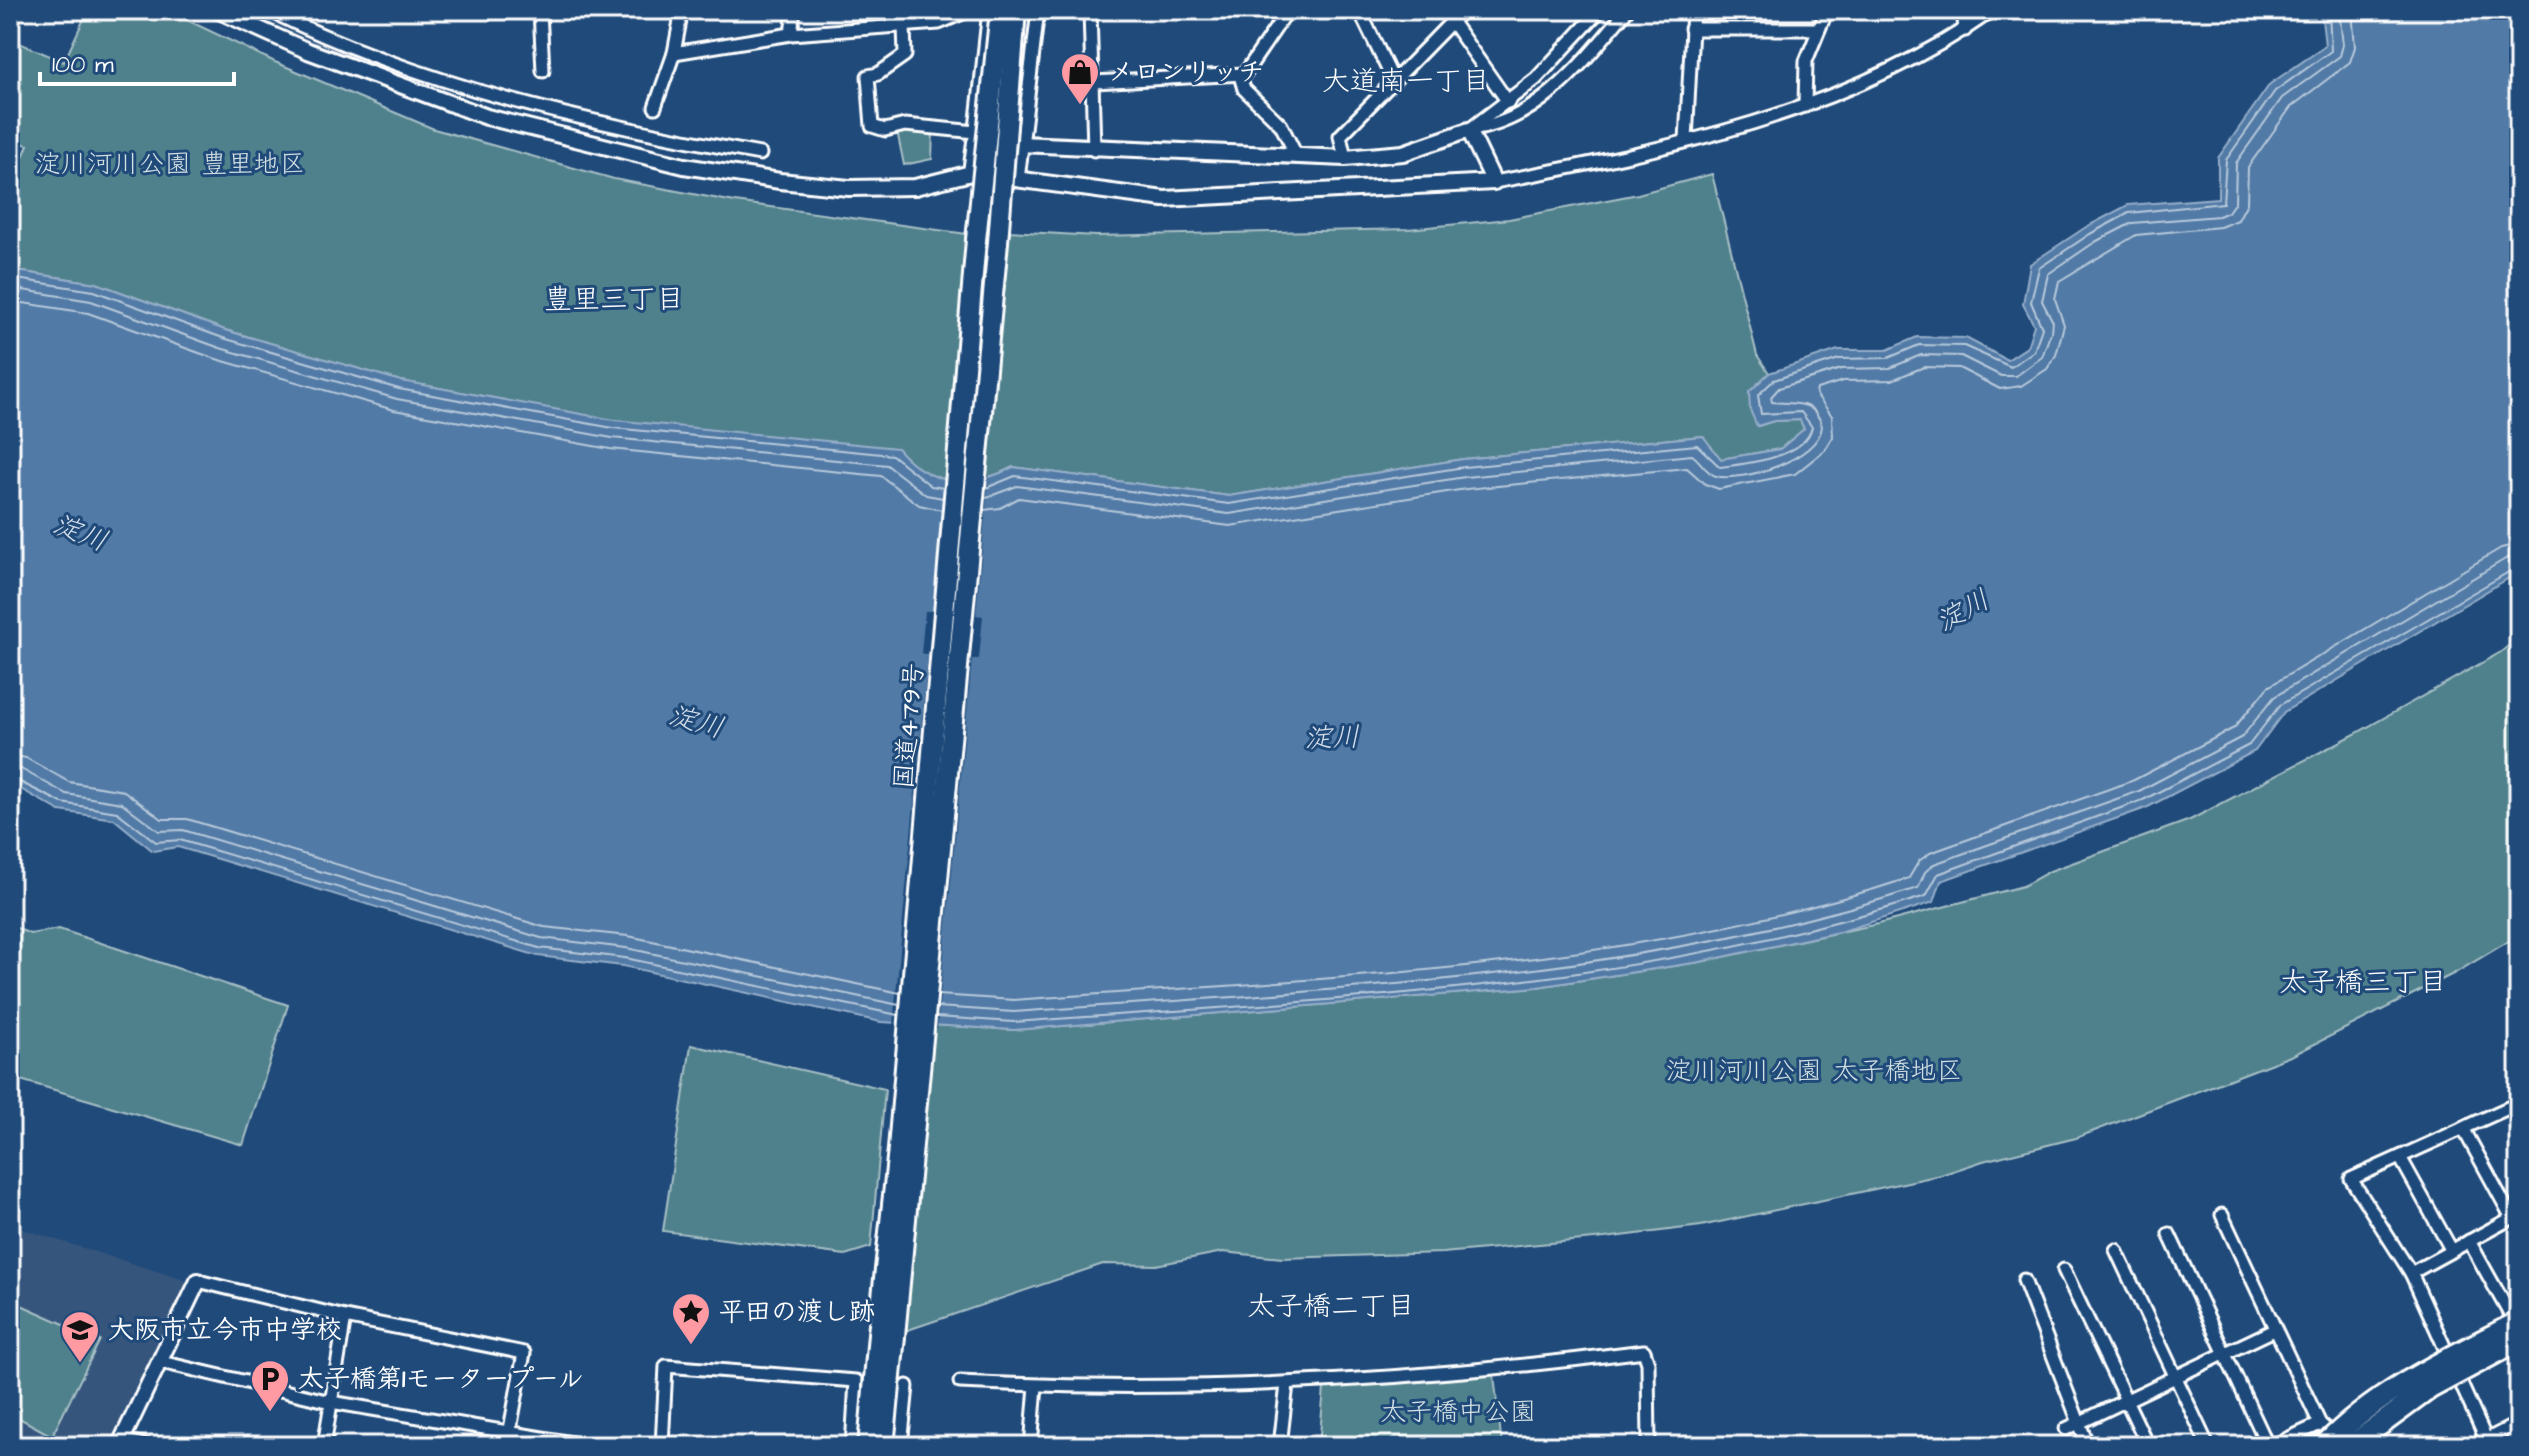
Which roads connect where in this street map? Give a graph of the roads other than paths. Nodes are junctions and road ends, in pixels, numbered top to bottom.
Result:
1 (217, 10) edge
2 (268, 10) edge
3 (540, 10) edge
4 (682, 10) edge
5 (794, 10) edge
6 (970, 10) edge
7 (989, 10) edge
8 (1000, 10) edge
9 (1016, 10) edge
10 (1038, 10) edge
11 (1090, 10) edge
12 (1288, 10) edge
13 (1364, 10) edge
14 (1463, 10) edge
15 (1600, 10) edge
16 (1627, 10) edge
17 (1693, 10) edge
18 (1827, 10) edge
19 (1963, 10) edge
20 (1993, 10) edge
21 (1452, 22) junction
22 (904, 26) junction
23 (1691, 29) junction
24 (1819, 29) junction
25 (1965, 30) junction
26 (791, 34) junction
27 (674, 53) junction
28 (543, 71) dead end
29 (1244, 74) junction
30 (1393, 80) junction
31 (1094, 82) junction
32 (1508, 102) junction
33 (1805, 106) junction
34 (655, 107) dead end
35 (1469, 130) junction
36 (975, 137) junction
37 (1686, 140) junction
38 (1022, 144) junction
39 (1094, 150) junction
40 (760, 154) dead end
41 (1297, 157) junction
42 (1345, 158) junction
43 (971, 173) junction
44 (1018, 180) junction
45 (1494, 182) junction
46 (2519, 1103) edge
47 (2463, 1128) junction
48 (2400, 1157) junction
49 (2222, 1215) dead end
50 (2515, 1216) edge
51 (2169, 1234) dead end
52 (2469, 1241) junction
53 (2116, 1250) dead end
54 (2452, 1251) junction
55 (2064, 1270) dead end
56 (2411, 1273) junction
57 (2024, 1280) dead end
58 (198, 1281) joint
59 (345, 1317) junction
60 (2517, 1318) edge
61 (2274, 1330) junction
62 (2519, 1340) edge
63 (2519, 1350) edge
64 (2447, 1351) junction
65 (2225, 1353) junction
66 (161, 1362) junction
67 (2173, 1378) junction
68 (2460, 1380) junction
69 (960, 1382) dead end
70 (1287, 1384) junction
71 (907, 1386) dead end
72 (1036, 1386) junction
73 (2126, 1401) junction
74 (331, 1402) junction
75 (2080, 1423) junction
76 (2519, 1423) edge
77 (2066, 1429) dead end
78 (509, 1432) junction
79 (2324, 1433) edge
80 (121, 1443) edge
81 (2487, 1443) edge
82 (149, 1446) edge
83 (324, 1446) edge
84 (507, 1446) edge
85 (590, 1446) edge
86 (662, 1446) edge
87 (854, 1446) edge
88 (884, 1446) edge
89 (901, 1446) edge
90 (1031, 1446) edge
91 (1280, 1446) edge
92 (1649, 1446) edge
93 (2088, 1446) edge
94 (2148, 1446) edge
95 (2208, 1446) edge
96 (2270, 1446) edge
97 (2313, 1446) edge
98 (2351, 1446) edge
99 (2365, 1446) edge

1 - 43 street
2 - 40 street
3 - 28 street
4 - 27 street
5 - 26 street
6 - 22 street
7 - 36 street
8 - 87 highway, 国道479号, bridge
9 - 88 highway, 国道479号, bridge
10 - 38 street
11 - 31 street
12 - 29 street
13 - 30 street
14 - 21 street
15 - 32 street
16 - 35 street
17 - 23 street
18 - 24 street
19 - 25 street
20 - 25 street
21 - 30 street
21 - 32 street
22 - 26 street
22 - 36 street
23 - 24 street
23 - 37 street
24 - 33 street
25 - 33 street
26 - 27 street
27 - 34 street
29 - 31 street
29 - 41 street
30 - 42 street
31 - 39 street
32 - 35 street
33 - 37 street
35 - 42 street
35 - 45 street
36 - 38 street
36 - 43 street
37 - 45 street
38 - 39 street
38 - 44 street
39 - 41 street
41 - 42 street
43 - 44 street
44 - 45 street
46 - 47 street
47 - 48 street
47 - 50 street
48 - 54 street
48 - 56 street
49 - 61 street
50 - 52 street
51 - 65 street
52 - 54 street
52 - 60 street
53 - 67 street
54 - 56 street
55 - 73 street
56 - 64 street
57 - 75 street
58 - 59 street
58 - 66 street
59 - 74 street
59 - 78 street
60 - 64 street
60 - 79 highway, bridge
61 - 65 street
61 - 79 street
62 - 98 highway, bridge
63 - 68 street
64 - 68 street
64 - 79 street
65 - 67 street
65 - 96 street
66 - 74 street
66 - 80 street
67 - 73 street
67 - 95 street
68 - 81 street
68 - 99 street
69 - 72 street
70 - 72 street
70 - 91 street
70 - 92 street
71 - 89 street
72 - 90 street
73 - 75 street
73 - 94 street
74 - 78 street
74 - 83 street
75 - 77 street
75 - 93 street
76 - 81 street
78 - 84 street
78 - 85 street
79 - 96 street
79 - 97 street
80 - 82 street
86 - 87 street

